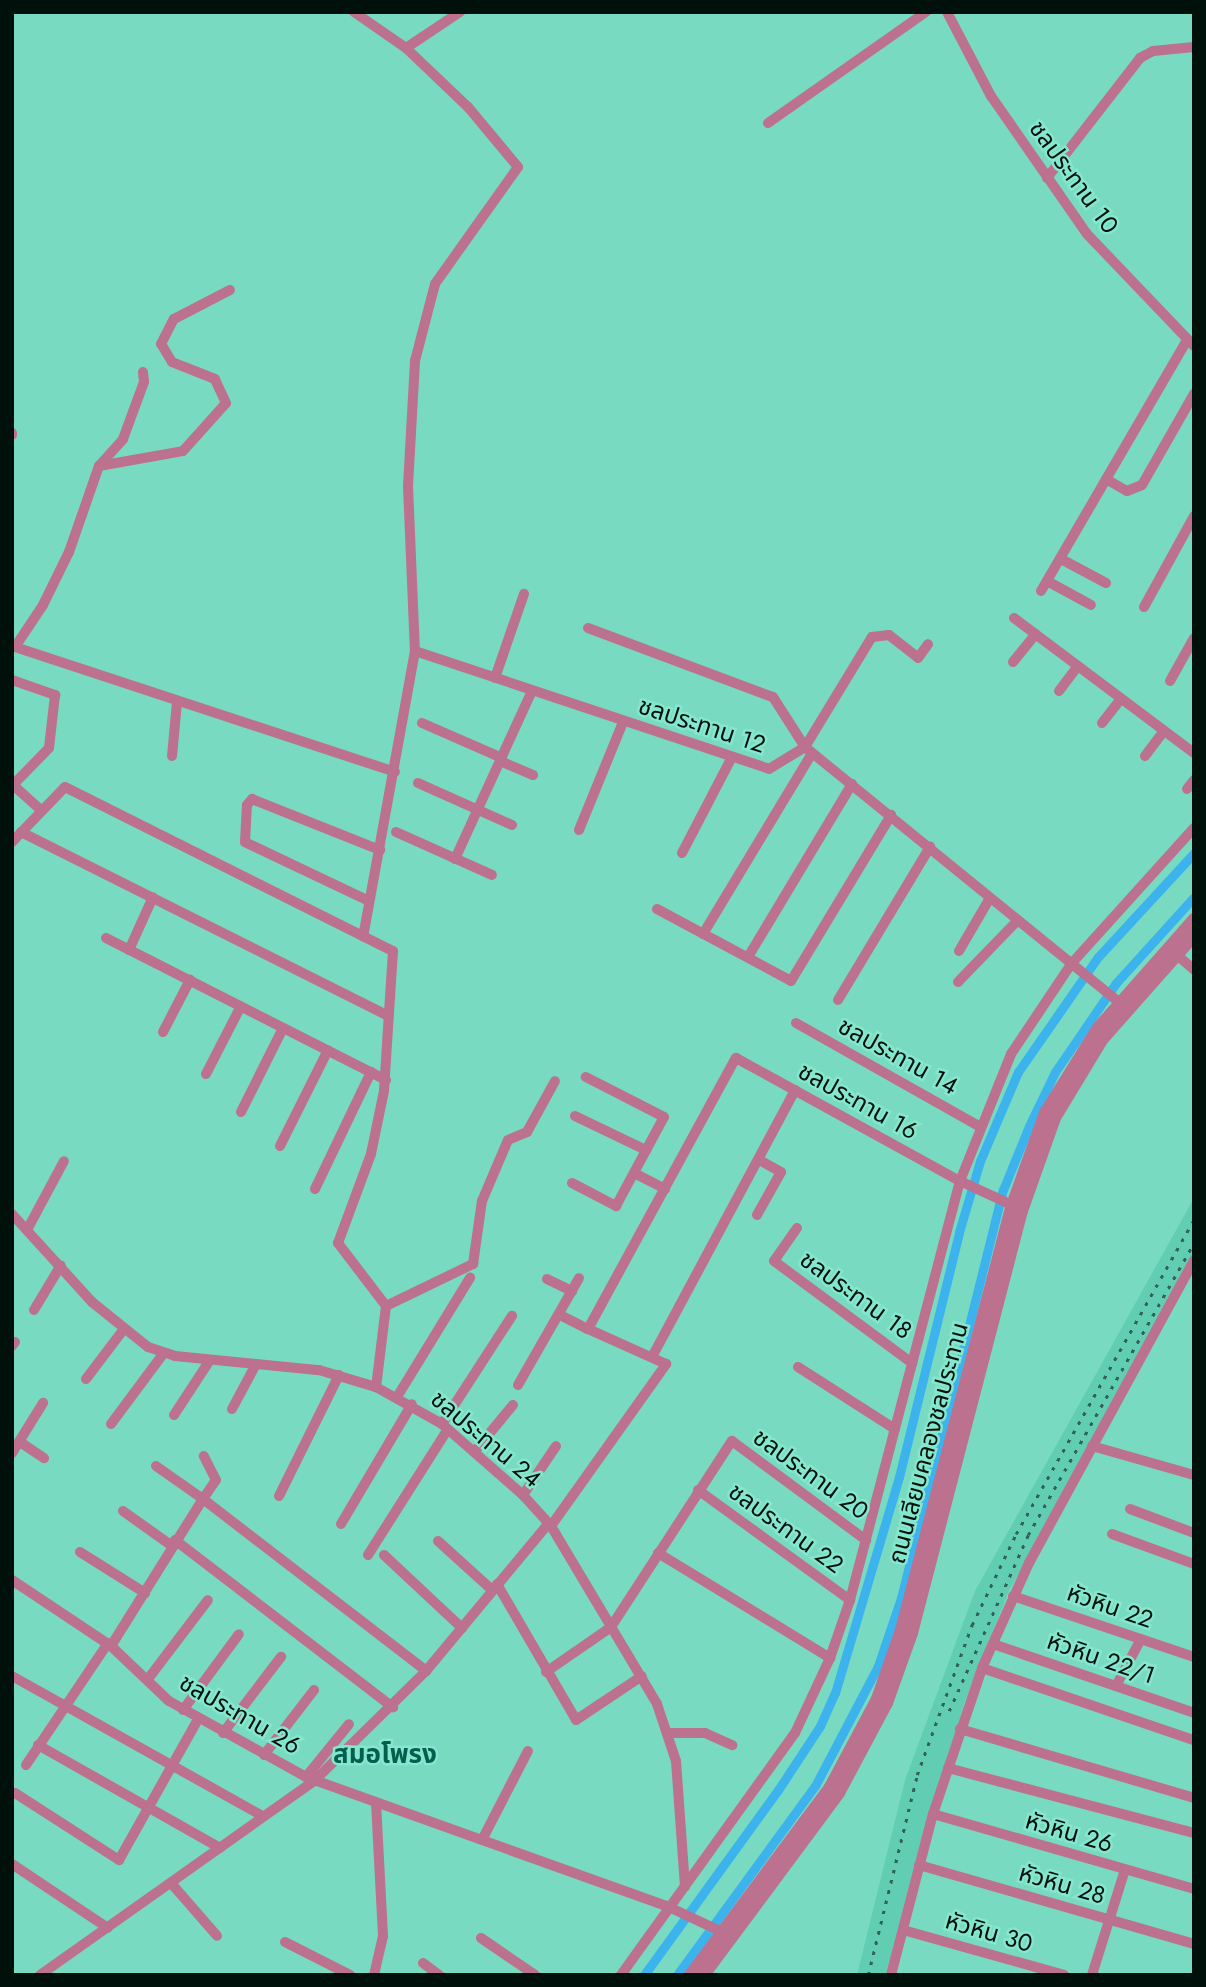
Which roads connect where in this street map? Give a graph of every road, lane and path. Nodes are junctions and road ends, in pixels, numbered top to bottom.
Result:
1 (354, 12) edge
2 (460, 12) edge
3 (926, 12) edge
4 (947, 12) edge
5 (1194, 47) edge
6 (407, 48) junction
7 (768, 123) dead end
8 (1047, 178) junction
9 (230, 290) dead end
10 (1190, 343) edge
11 (143, 372) dead end
12 (1194, 394) edge
13 (99, 466) junction
14 (1106, 479) junction
15 (1194, 516) edge
16 (1061, 559) junction
17 (1047, 581) junction
18 (1106, 583) dead end
19 (1041, 591) dead end
20 (524, 594) dead end
21 (1091, 605) dead end
22 (1144, 607) dead end
23 (1014, 618) dead end
24 (588, 628) dead end
25 (1035, 635) junction
26 (1194, 638) edge
27 (928, 644) dead end
28 (13, 646) edge
29 (415, 651) junction
30 (1013, 662) dead end
31 (1078, 666) junction
32 (495, 678) junction
33 (12, 680) edge
34 (1170, 681) dead end
35 (532, 691) junction
36 (1059, 691) dead end
37 (1121, 699) junction
38 (177, 702) junction
39 (623, 722) junction
40 (422, 723) dead end
41 (1102, 723) dead end
42 (1164, 731) junction
43 (809, 750) junction
44 (1194, 753) edge
45 (172, 756) dead end
46 (732, 757) junction
47 (1145, 757) dead end
48 (501, 759) junction
49 (395, 772) junction
50 (533, 775) dead end
51 (418, 783) dead end
52 (852, 784) junction
53 (13, 785) edge
54 (41, 810) junction
55 (478, 810) junction
56 (891, 815) junction
57 (512, 825) dead end
58 (1194, 828) edge
59 (579, 830) dead end
60 (396, 832) dead end
61 (15, 837) edge
62 (930, 848) junction
63 (380, 850) junction
64 (681, 853) dead end
65 (455, 859) junction
66 (492, 875) dead end
67 (153, 897) junction
68 (990, 898) junction
69 (369, 901) junction
70 (657, 909) dead end
71 (1194, 919) edge
72 (1017, 921) junction
73 (703, 934) junction
74 (363, 936) junction
75 (1194, 936) edge
76 (106, 938) dead end
77 (129, 950) junction
78 (959, 951) dead end
79 (1177, 955) junction
80 (748, 957) junction
81 (1072, 963) junction
82 (1194, 970) edge
83 (190, 980) junction
84 (958, 982) dead end
85 (838, 1000) dead end
86 (1119, 1002) junction
87 (241, 1006) junction
88 (388, 1016) junction
89 (796, 1023) dead end
90 (283, 1028) junction
91 (163, 1032) dead end
92 (328, 1051) junction
93 (371, 1072) junction
94 (206, 1074) dead end
95 (586, 1077) dead end
96 (386, 1080) junction
97 (555, 1081) dead end
98 (794, 1090) junction
99 (241, 1112) dead end
100 (575, 1116) dead end
101 (979, 1126) junction
102 (280, 1146) dead end
103 (646, 1150) junction
104 (758, 1159) junction
105 (64, 1161) dead end
106 (634, 1173) junction
107 (960, 1181) junction
108 (572, 1183) dead end
109 (315, 1189) dead end
110 (664, 1189) junction
111 (1012, 1205) junction
112 (12, 1214) edge
113 (757, 1215) dead end
114 (797, 1227) dead end
115 (27, 1230) junction
116 (1194, 1260) edge
117 (61, 1265) junction
118 (470, 1278) dead end
119 (579, 1278) dead end
120 (547, 1279) dead end
121 (572, 1292) junction
122 (386, 1306) junction
123 (34, 1310) dead end
124 (560, 1315) junction
125 (512, 1316) dead end
126 (124, 1329) junction
127 (588, 1329) junction
128 (163, 1354) junction
129 (652, 1357) junction
130 (210, 1360) junction
131 (912, 1363) junction
132 (256, 1364) junction
133 (798, 1367) dead end
134 (339, 1375) junction
135 (86, 1379) dead end
136 (518, 1385) dead end
137 (376, 1387) junction
138 (397, 1397) junction
139 (43, 1403) dead end
140 (412, 1404) junction
141 (513, 1405) dead end
142 (232, 1409) dead end
143 (174, 1415) dead end
144 (111, 1424) dead end
145 (445, 1426) junction
146 (895, 1429) junction
147 (20, 1442) junction
148 (556, 1446) dead end
149 (1092, 1446) junction
150 (474, 1452) junction
151 (12, 1453) edge
152 (204, 1456) dead end
153 (44, 1458) dead end
154 (156, 1466) dead end
155 (1194, 1475) edge
156 (698, 1490) junction
157 (523, 1495) junction
158 (279, 1496) dead end
159 (203, 1499) junction
160 (1130, 1509) dead end
161 (123, 1511) dead end
162 (341, 1524) dead end
163 (550, 1524) junction
164 (1194, 1533) edge
165 (1112, 1534) dead end
166 (866, 1540) junction
167 (438, 1541) dead end
168 (173, 1543) junction
169 (80, 1552) dead end
170 (658, 1553) junction
171 (368, 1555) dead end
172 (384, 1555) dead end
173 (1194, 1564) edge
174 (12, 1580) edge
175 (495, 1587) junction
176 (145, 1593) junction
177 (1013, 1596) junction
178 (208, 1600) dead end
179 (850, 1600) junction
180 (611, 1627) junction
181 (462, 1628) junction
182 (239, 1634) dead end
183 (1141, 1639) junction
184 (110, 1644) junction
185 (993, 1644) junction
186 (281, 1657) dead end
187 (1194, 1657) edge
188 (830, 1658) junction
189 (982, 1668) junction
190 (426, 1671) junction
191 (546, 1672) junction
192 (12, 1676) edge
193 (642, 1676) junction
194 (148, 1679) junction
195 (1116, 1686) junction
196 (314, 1690) dead end
197 (63, 1706) junction
198 (393, 1707) junction
199 (183, 1710) junction
200 (1194, 1713) edge
201 (198, 1719) junction
202 (349, 1724) dead end
203 (960, 1729) junction
204 (668, 1732) junction
205 (223, 1733) junction
206 (1194, 1740) edge
207 (38, 1745) junction
208 (732, 1745) dead end
209 (528, 1751) dead end
210 (264, 1755) junction
211 (173, 1764) junction
212 (26, 1765) dead end
213 (948, 1768) junction
214 (310, 1779) junction
215 (15, 1793) dead end
216 (1194, 1798) edge
217 (376, 1804) junction
218 (149, 1808) junction
219 (933, 1814) junction
220 (263, 1816) junction
221 (1194, 1833) edge
222 (482, 1840) junction
223 (220, 1848) junction
224 (12, 1864) edge
225 (919, 1865) junction
226 (1125, 1870) junction
227 (171, 1883) junction
228 (685, 1888) junction
229 (1194, 1889) edge
230 (671, 1908) junction
231 (1110, 1920) junction
232 (108, 1928) junction
233 (902, 1930) junction
234 (727, 1935) junction
235 (217, 1936) dead end
236 (481, 1938) dead end
237 (285, 1942) dead end
238 (1194, 1944) edge
239 (423, 1963) dead end
240 (40, 1975) edge
241 (350, 1975) edge
242 (374, 1975) edge
243 (439, 1975) edge
244 (535, 1975) edge
245 (621, 1975) edge
246 (690, 1975) edge
247 (705, 1975) edge
248 (891, 1975) edge
249 (1064, 1975) edge
250 (1092, 1975) edge

1 - 6 street
2 - 6 street
3 - 7 street
4 - 8 street, ชลประทาน 10
5 - 8 street
6 - 29 street
8 - 10 street, ชลประทาน 10
9 - 13 street
10 - 14 street
11 - 13 street
12 - 14 street
13 - 28 street
14 - 16 street
15 - 22 street
16 - 17 street
16 - 18 street
17 - 19 street
17 - 21 street
20 - 32 street
23 - 25 street
24 - 43 street
25 - 30 street
25 - 31 street
26 - 34 street
27 - 43 street
28 - 38 street
29 - 32 street, ชลประทาน 12
29 - 49 street
31 - 36 street
31 - 37 street
32 - 35 street, ชลประทาน 12
33 - 53 street
35 - 39 street, ชลประทาน 12
35 - 48 street
37 - 41 street
37 - 42 street
38 - 45 street
38 - 49 street
39 - 46 street, ชลประทาน 12
39 - 59 street
40 - 48 street
42 - 44 street
42 - 47 street
43 - 46 street, ชลประทาน 12
43 - 52 street
43 - 73 street
46 - 64 street
48 - 50 street
48 - 55 street
49 - 63 street
51 - 55 street
52 - 56 street
52 - 80 street
53 - 54 street
54 - 61 street
54 - 74 street
55 - 57 street
55 - 65 street
56 - 62 street
56 - 80 street
58 - 81 street
60 - 65 street
61 - 67 street
62 - 68 street
62 - 85 street
63 - 69 street
63 - 69 street
65 - 66 street
67 - 77 street
67 - 88 street
68 - 72 street
68 - 78 street
69 - 74 street
70 - 73 street
71 - 86 street, ถนนเลียบคลองชลประทาน
72 - 81 street
72 - 84 street
73 - 80 street
74 - 88 street
75 - 79 street, ถนนเลียบคลองชลประทาน
76 - 77 street
77 - 83 street
79 - 82 street
79 - 234 street, ถนนเลียบคลองชลประทาน
81 - 86 street
81 - 101 street
83 - 87 street
83 - 91 street
86 - 111 street, ถนนเลียบคลองชลประทาน
87 - 90 street
87 - 94 street
88 - 96 street
89 - 101 street, ชลประทาน 14
90 - 92 street
90 - 99 street
92 - 93 street
92 - 102 street
93 - 96 street
93 - 109 street
95 - 103 street
96 - 122 street
97 - 122 street
98 - 104 street
98 - 107 street, ชลประทาน 16
98 - 110 street, ชลประทาน 16
100 - 103 street
101 - 107 street
103 - 106 street
104 - 113 street
104 - 129 street
105 - 115 street
106 - 108 street
106 - 110 street
107 - 111 street, ชลประทาน 16
107 - 131 street
110 - 127 street
111 - 234 street, ถนนเลียบคลองชลประทาน
112 - 115 street, ชลประทาน 24
114 - 131 street, ชลประทาน 18
115 - 117 street, ชลประทาน 24
116 - 149 street
117 - 123 street
117 - 126 street, ชลประทาน 24
118 - 138 street
119 - 121 street
120 - 121 street
121 - 124 street
122 - 137 street
124 - 127 street
124 - 136 street
125 - 145 street
126 - 128 street, ชลประทาน 24
126 - 135 street
127 - 129 street
128 - 130 street, ชลประทาน 24
128 - 144 street
129 - 163 street
130 - 132 street, ชลประทาน 24
130 - 143 street
131 - 146 street
132 - 134 street, ชลประทาน 24
132 - 142 street
133 - 146 street
134 - 137 street, ชลประทาน 24
134 - 158 street
137 - 138 street, ชลประทาน 24
138 - 140 street, ชลประทาน 24
139 - 147 street
140 - 145 street, ชลประทาน 24
140 - 162 street
141 - 150 street
145 - 150 street, ชลประทาน 24
145 - 171 street
146 - 166 street
147 - 151 street
147 - 153 street
148 - 157 street
149 - 155 street
149 - 177 street
150 - 157 street, ชลประทาน 24
152 - 159 street
154 - 159 street
156 - 166 street, ชลประทาน 20
156 - 170 street
156 - 179 street, ชลประทาน 22
157 - 163 street, ชลประทาน 24
159 - 168 street
159 - 190 street
160 - 164 street
161 - 168 street
163 - 175 street
163 - 180 street, ชลประทาน 24
165 - 173 street
166 - 179 street
167 - 175 street
168 - 176 street
168 - 198 street
169 - 176 street
170 - 180 street
170 - 188 street
172 - 181 street
174 - 184 street, ชลประทาน 26
175 - 181 street
175 - 191 street
176 - 184 street
177 - 183 street, หัวหิน 22
177 - 185 street
178 - 194 street
179 - 188 street
180 - 191 street
180 - 193 street, ชลประทาน 24
181 - 190 street
182 - 199 street
183 - 187 street, หัวหิน 22
183 - 195 street
184 - 194 street, ชลประทาน 26
184 - 197 street
185 - 189 street
185 - 195 street, หัวหิน 22/1
186 - 205 street
188 - 228 street
189 - 203 street
189 - 206 street
190 - 198 street
191 - 193 street
192 - 197 street
193 - 204 street, ชลประทาน 24
194 - 199 street, ชลประทาน 26
195 - 200 street, หัวหิน 22/1
196 - 210 street
197 - 207 street
197 - 211 street
198 - 214 street
199 - 201 street, ชลประทาน 26
201 - 205 street, ชลประทาน 26
201 - 211 street
202 - 214 street
203 - 213 street
203 - 216 street
204 - 208 street
204 - 228 street, ชลประทาน 24
205 - 210 street, ชลประทาน 26
207 - 212 street
207 - 218 street
209 - 222 street
210 - 214 street, ชลประทาน 26
211 - 218 street
211 - 220 street
213 - 219 street
213 - 221 street
214 - 217 street, ชลประทาน 26
214 - 220 street
215 - 218 street
217 - 222 street, ชลประทาน 26
217 - 242 street
218 - 223 street
219 - 225 street
219 - 226 street, หัวหิน 26
220 - 223 street
222 - 230 street, ชลประทาน 26
223 - 227 street
224 - 232 street
225 - 231 street, หัวหิน 28
225 - 233 street
226 - 229 street, หัวหิน 26
226 - 231 street
227 - 232 street
227 - 235 street
228 - 230 street
230 - 234 street, ชลประทาน 26
230 - 245 street
231 - 238 street, หัวหิน 28
231 - 250 street
232 - 240 street
233 - 248 street
233 - 249 street, หัวหิน 30
234 - 246 street, ถนนเลียบคลองชลประทาน
234 - 247 street, ถนนเลียบคลองชลประทาน
236 - 244 street
237 - 241 street
239 - 243 street

